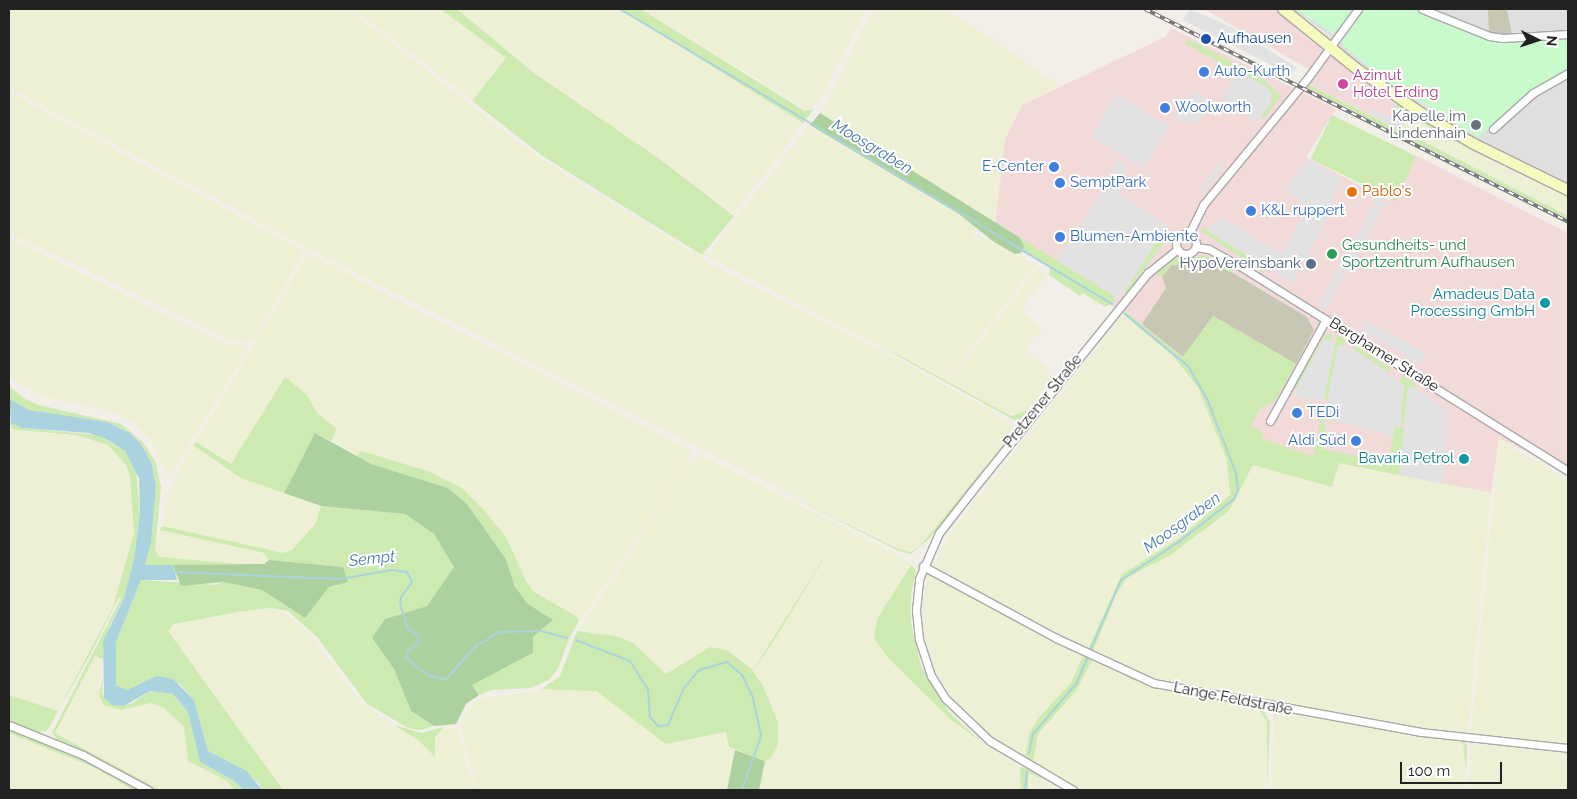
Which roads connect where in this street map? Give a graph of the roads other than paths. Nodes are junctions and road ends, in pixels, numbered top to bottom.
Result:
1 (1283, 9) edge
2 (1358, 9) edge
3 (1422, 9) edge
4 (1568, 34) edge
5 (1330, 48) junction
6 (1568, 73) edge
7 (1493, 129) dead end
8 (1568, 190) edge
9 (1189, 234) junction
10 (1196, 247) junction
11 (1178, 249) junction
12 (1326, 319) junction
13 (1270, 421) dead end
14 (1568, 471) edge
15 (923, 566) junction
16 (9, 725) edge
17 (1568, 748) edge
18 (148, 790) edge
19 (1073, 790) edge

1 - 5 main road
2 - 5 street, Pretzener Straße
3 - 4 street
5 - 8 main road
5 - 9 street, Pretzener Straße
6 - 7 street
9 - 10 street
9 - 11 street, Pretzener Straße
10 - 11 street
10 - 12 street, Berghamer Straße
11 - 15 street, Pretzener Straße
12 - 13 street
12 - 14 street, Berghamer Straße
15 - 17 street, Lange Feldstraße
15 - 19 street, Pretzener Straße
16 - 18 street

